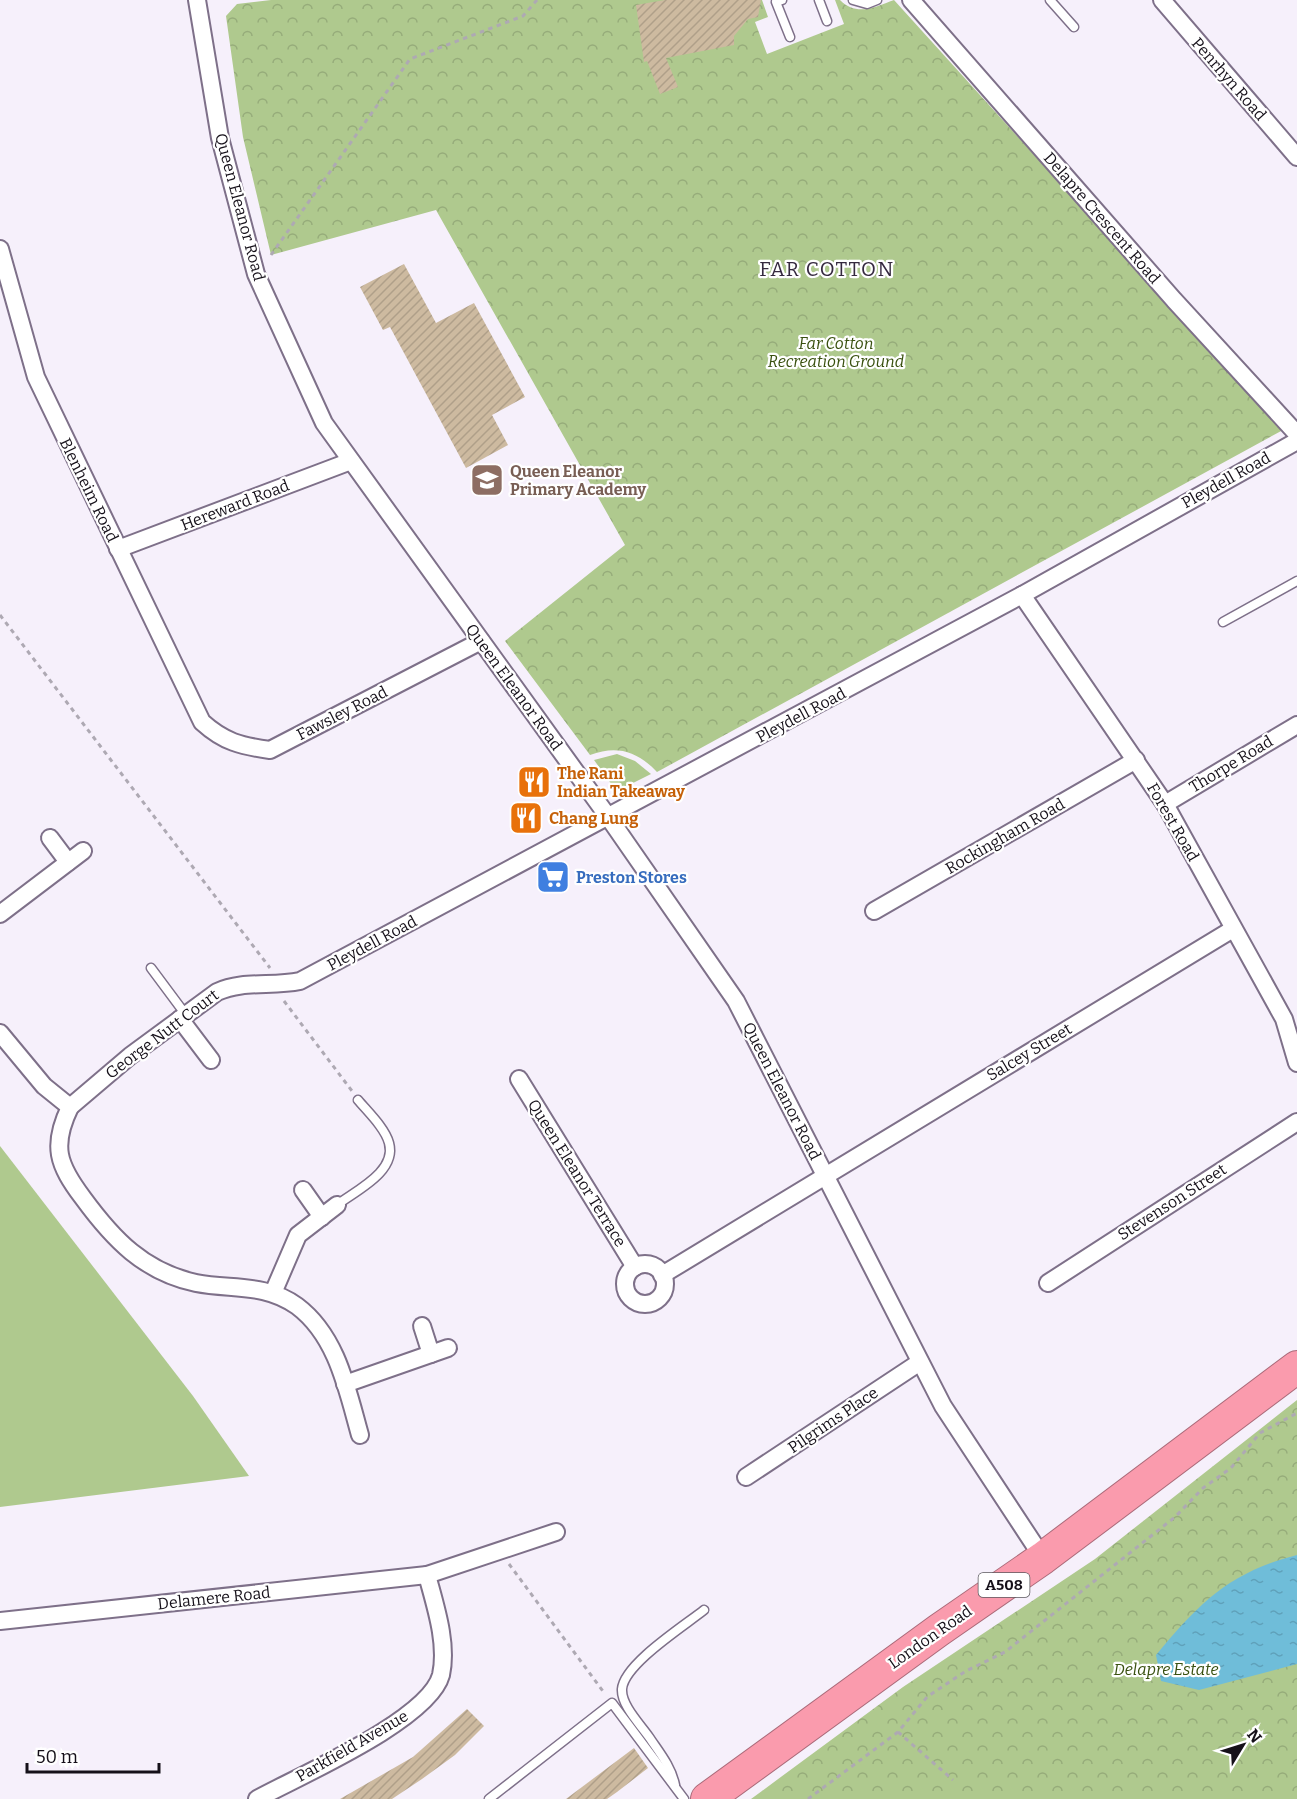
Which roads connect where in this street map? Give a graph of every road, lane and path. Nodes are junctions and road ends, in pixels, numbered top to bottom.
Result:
1 (197, 0) edge
2 (537, 0) edge
3 (782, 0) edge
4 (819, 0) edge
5 (854, 0) edge
6 (877, 0) edge
7 (911, 0) edge
8 (1050, 0) edge
9 (1162, 0) edge
10 (827, 21) dead end
11 (1074, 27) dead end
12 (790, 37) dead end
13 (1297, 157) edge
14 (0, 249) edge
15 (271, 255) dead end
16 (1297, 434) edge
17 (1297, 441) edge
18 (351, 461) junction
19 (118, 549) junction
20 (1297, 581) edge
21 (1022, 595) junction
22 (0, 615) edge
23 (1223, 622) dead end
24 (481, 641) junction
25 (202, 722) joint
26 (1297, 725) edge
27 (1136, 760) junction
28 (1165, 804) junction
29 (609, 818) junction
30 (50, 838) dead end
31 (82, 851) dead end
32 (68, 862) junction
33 (874, 911) dead end
34 (0, 914) edge
35 (1233, 929) junction
36 (151, 968) dead end
37 (300, 981) joint
38 (282, 984) junction
39 (1291, 1015) edge
40 (183, 1017) junction
41 (0, 1033) edge
42 (211, 1060) dead end
43 (1297, 1063) edge
44 (519, 1079) dead end
45 (358, 1100) joint
46 (70, 1107) junction
47 (1297, 1122) edge
48 (825, 1175) junction
49 (303, 1190) dead end
50 (337, 1205) joint
51 (322, 1217) junction
52 (635, 1267) junction
53 (662, 1275) junction
54 (1048, 1283) dead end
55 (273, 1293) junction
56 (422, 1326) dead end
57 (448, 1348) dead end
58 (431, 1354) junction
59 (920, 1362) junction
60 (1297, 1367) edge
61 (345, 1384) junction
62 (1297, 1413) edge
63 (360, 1434) dead end
64 (746, 1477) dead end
65 (556, 1532) dead end
66 (501, 1552) junction
67 (1043, 1558) junction
68 (427, 1575) junction
69 (704, 1610) dead end
70 (0, 1621) edge
71 (612, 1703) junction
72 (898, 1732) junction
73 (953, 1780) dead end
74 (675, 1789) junction
75 (257, 1799) edge
76 (489, 1799) edge
77 (684, 1799) edge
78 (707, 1799) edge
79 (808, 1799) edge

1 - 18 street, Queen Eleanor Road
2 - 15 path
3 - 12 lane
4 - 10 lane
5 - 6 lane
7 - 16 street, Delapre Crescent Road
8 - 11 lane
9 - 13 street, Penrhyn Road
14 - 19 street, Blenheim Road
17 - 21 street, Pleydell Road
18 - 19 street, Hereward Road
18 - 24 street, Queen Eleanor Road
19 - 25 street, Blenheim Road
20 - 23 lane
21 - 27 street, Forest Road
21 - 29 street, Pleydell Road
22 - 38 path
24 - 25 street, Fawsley Road
24 - 29 street, Queen Eleanor Road
26 - 28 street, Thorpe Road
27 - 28 street, Forest Road
27 - 33 street, Rockingham Road
28 - 35 street, Forest Road
29 - 37 street, Pleydell Road
29 - 48 street, Queen Eleanor Road
30 - 32 street
31 - 32 street
32 - 34 street
35 - 39 street, Forest Road
35 - 48 street, Salcey Street
36 - 40 lane
37 - 38 street, George Nutt Court
38 - 40 street, George Nutt Court
38 - 45 path
39 - 43 street, Forest Road
40 - 42 street
40 - 46 street, George Nutt Court
41 - 46 street
44 - 52 street, Queen Eleanor Terrace
45 - 50 lane
46 - 55 street
47 - 54 street, Stevenson Street
48 - 53 street
48 - 59 street, Queen Eleanor Road
49 - 51 street
50 - 51 street
51 - 55 street
52 - 53 street
52 - 53 street
55 - 61 street
56 - 58 street
57 - 58 street
58 - 61 street
59 - 64 street, Pilgrims Place
59 - 67 street, Queen Eleanor Road
60 - 67 highway, London Road / A508
61 - 63 street
62 - 72 path
65 - 66 street, Delamere Road
66 - 68 street, Delamere Road
66 - 71 path
67 - 78 highway, London Road / A508
68 - 70 street, Delamere Road
68 - 75 street, Parkfield Avenue
69 - 74 lane
71 - 74 lane
71 - 76 lane
72 - 73 path
72 - 79 path
74 - 77 lane

